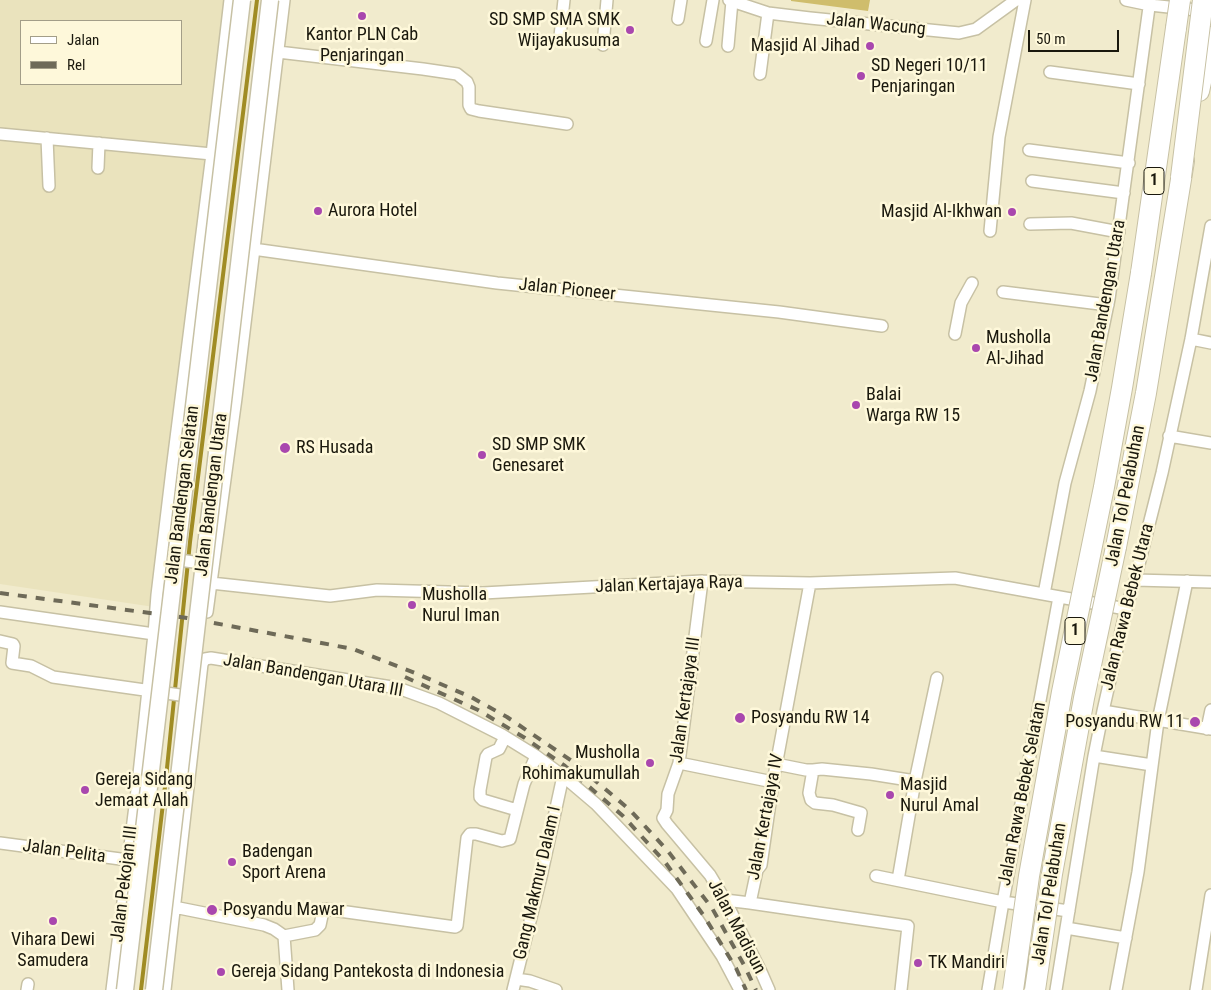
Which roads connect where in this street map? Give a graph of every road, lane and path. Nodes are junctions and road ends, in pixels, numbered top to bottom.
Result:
1 (230, 0) edge
2 (242, 0) edge
3 (270, 0) edge
4 (284, 0) edge
5 (564, 0) edge
6 (607, 0) edge
7 (681, 0) edge
8 (713, 0) edge
9 (1016, 0) edge
10 (1025, 0) edge
11 (1126, 0) edge
12 (1175, 0) edge
13 (1180, 0) edge
14 (1203, 0) edge
15 (731, 1) edge
16 (1150, 3) edge
17 (1211, 11) edge
18 (768, 13) junction
19 (678, 18) dead end
20 (1176, 28) junction
21 (560, 36) dead end
22 (1211, 37) edge
23 (706, 41) dead end
24 (602, 45) dead end
25 (728, 46) dead end
26 (278, 52) junction
27 (1050, 72) dead end
28 (760, 74) dead end
29 (1139, 84) junction
30 (567, 124) dead end
31 (0, 134) edge
32 (47, 138) junction
33 (99, 143) junction
34 (1029, 150) dead end
35 (212, 154) junction
36 (1128, 163) junction
37 (98, 168) dead end
38 (1181, 177) junction
39 (1032, 181) dead end
40 (49, 186) dead end
41 (1124, 192) junction
42 (1030, 224) dead end
43 (1211, 226) edge
44 (990, 231) dead end
45 (1118, 232) junction
46 (253, 249) junction
47 (972, 283) dead end
48 (1003, 292) dead end
49 (1108, 305) junction
50 (882, 326) dead end
51 (955, 334) dead end
52 (1191, 339) junction
53 (1211, 343) edge
54 (1170, 436) junction
55 (1211, 443) edge
56 (164, 558) junction
57 (212, 564) junction
58 (1135, 580) junction
59 (702, 581) junction
60 (1188, 581) junction
61 (1211, 582) edge
62 (211, 583) junction
63 (810, 583) junction
64 (1044, 594) junction
65 (1059, 597) junction
66 (1126, 609) junction
67 (0, 612) edge
68 (207, 612) dead end
69 (154, 634) junction
70 (0, 641) edge
71 (937, 678) dead end
72 (151, 691) junction
73 (196, 697) junction
74 (1103, 710) junction
75 (1211, 710) edge
76 (1158, 721) junction
77 (1209, 729) edge
78 (505, 737) junction
79 (536, 756) junction
80 (1094, 756) junction
81 (679, 763) junction
82 (776, 764) junction
83 (1152, 765) junction
84 (814, 770) junction
85 (563, 776) junction
86 (915, 781) junction
87 (773, 782) junction
88 (517, 810) junction
89 (663, 818) joint
90 (858, 830) dead end
91 (0, 843) edge
92 (128, 860) junction
93 (876, 876) dead end
94 (898, 880) junction
95 (1211, 895) edge
96 (725, 900) junction
97 (750, 902) junction
98 (1002, 902) junction
99 (174, 907) junction
100 (1069, 911) junction
101 (1066, 928) junction
102 (284, 936) junction
103 (1126, 938) junction
104 (514, 985) edge
105 (112, 990) edge
106 (125, 990) edge
107 (154, 990) edge
108 (165, 990) edge
109 (288, 990) edge
110 (556, 990) edge
111 (740, 990) edge
112 (769, 990) edge
113 (900, 990) edge
114 (988, 990) edge
115 (1013, 990) edge
116 (1035, 990) edge
117 (1056, 990) edge
118 (1116, 990) edge
119 (1196, 990) edge

1 - 35 street, Jalan Bandengan Selatan
2 - 106 main road, Jalan Bandengan Selatan, bridge
3 - 107 main road, Jalan Bandengan Utara, bridge
4 - 26 street, Jalan Bandengan Utara
5 - 21 street
6 - 24 street
7 - 19 street
8 - 23 street
9 - 18 street, Jalan Wacung
10 - 44 street
11 - 16 street
12 - 20 highway, bridge
13 - 20 highway, Jalan Tol Pelabuhan / 1, bridge
14 - 38 highway, Jalan Tol Pelabuhan / 1, bridge
15 - 18 street, Jalan Wacung
15 - 25 street
16 - 17 street
16 - 29 street, Jalan Bandengan Utara
18 - 28 street
20 - 115 highway, Jalan Tol Pelabuhan / 1, bridge
22 - 38 highway, bridge
26 - 30 street
26 - 46 street, Jalan Bandengan Utara
27 - 29 street
29 - 36 street, Jalan Bandengan Utara
31 - 32 street
32 - 33 street
32 - 40 street
33 - 35 street
33 - 37 street
34 - 36 street
35 - 56 street, Jalan Bandengan Selatan
36 - 41 street, Jalan Bandengan Utara
38 - 116 highway, Jalan Tol Pelabuhan / 1, bridge
39 - 41 street
41 - 45 street, Jalan Bandengan Utara
42 - 45 street
43 - 52 street, Jalan Rawa Bebek Utara
45 - 49 street, Jalan Bandengan Utara
46 - 50 street, Jalan Pioneer
46 - 57 street, Jalan Bandengan Utara
47 - 51 street
48 - 49 street
49 - 64 street, Jalan Bandengan Utara
52 - 53 street
52 - 54 street, Jalan Rawa Bebek Utara
54 - 55 street
54 - 58 street, Jalan Rawa Bebek Utara
56 - 57 street, bridge
56 - 69 street, Jalan Bandengan Selatan
57 - 62 street
58 - 60 street
58 - 66 street, Jalan Rawa Bebek Utara
59 - 62 street, Jalan Kertajaya Raya
59 - 63 street, Jalan Kertajaya Raya
59 - 81 street, Jalan Kertajaya III
60 - 61 street
60 - 76 street
62 - 68 street
63 - 64 street, Jalan Kertajaya Raya
63 - 82 street, Jalan Kertajaya IV
64 - 65 street, Jalan Kertajaya Raya
65 - 66 street, Jalan Kertajaya Raya
65 - 98 street, Jalan Rawa Bebek Selatan
66 - 74 street, Jalan Rawa Bebek Utara
67 - 69 street
69 - 72 street, Jalan Pekojan III
70 - 72 street
71 - 86 street
72 - 73 street, bridge
72 - 92 street, Jalan Pekojan III
73 - 78 street, Jalan Bandengan Utara III
73 - 99 street
74 - 76 street
74 - 80 street, Jalan Rawa Bebek Utara
75 - 77 street
76 - 77 street
76 - 83 street
78 - 79 street, Jalan Bandengan Utara III
78 - 88 street
79 - 85 street, Jalan Bandengan Utara III
79 - 88 street
80 - 83 street
80 - 100 street, Jalan Rawa Bebek Utara
81 - 87 street
81 - 89 street, Jalan Kertajaya III
82 - 84 street
82 - 87 street, Jalan Kertajaya IV
83 - 103 street
84 - 86 street
84 - 90 street
85 - 104 street, Gang Makmur Dalam I
85 - 111 street, Jalan Bandengan Utara III
86 - 94 street
87 - 97 street, Jalan Kertajaya IV
88 - 102 street
89 - 96 street, Jalan Madisun
91 - 92 street, Jalan Pelita
92 - 105 street, Jalan Pekojan III
93 - 94 street
94 - 98 street
95 - 119 street
96 - 97 street
96 - 112 street, Jalan Madisun
97 - 113 street
98 - 100 street
98 - 114 street, Jalan Rawa Bebek Selatan
99 - 102 street
99 - 108 street
100 - 101 street, Jalan Rawa Bebek Utara
101 - 103 street
101 - 117 street, Jalan Rawa Bebek Utara
102 - 109 street
103 - 118 street
104 - 110 street

